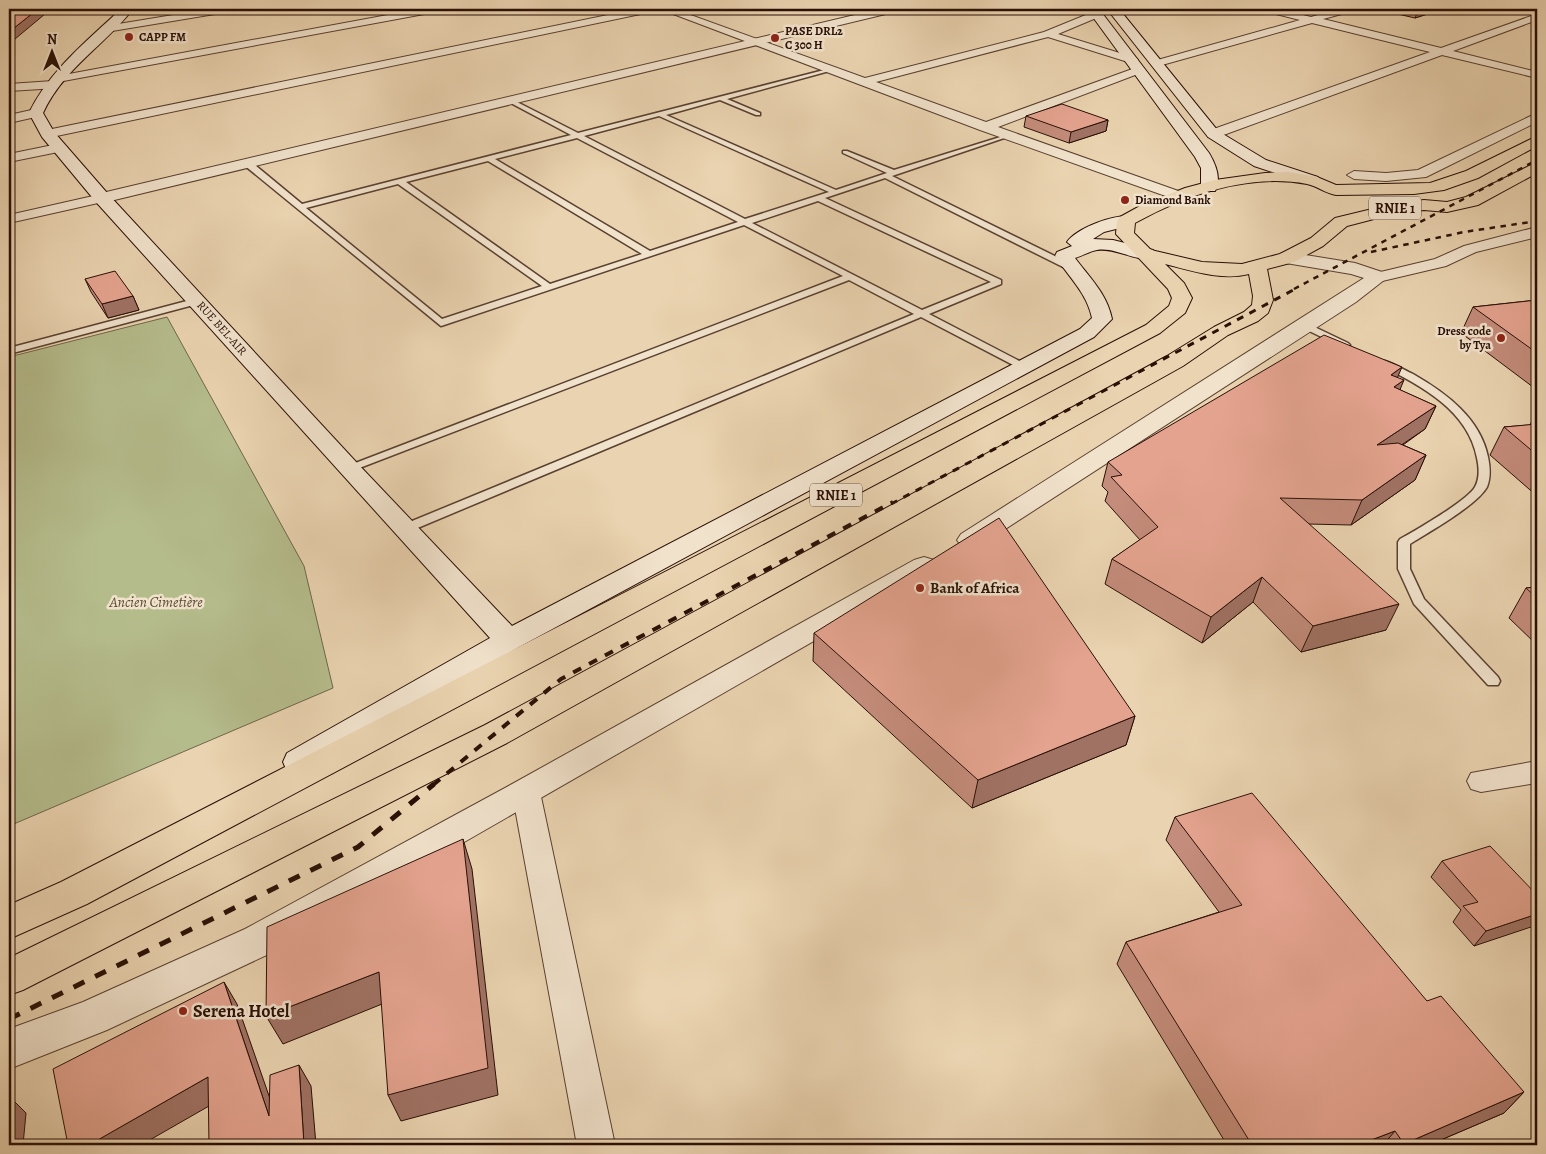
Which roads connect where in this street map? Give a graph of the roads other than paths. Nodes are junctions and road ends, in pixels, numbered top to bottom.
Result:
1 (127, 9) edge
2 (227, 9) edge
3 (435, 9) edge
4 (650, 9) edge
5 (665, 9) edge
6 (894, 9) edge
7 (1113, 9) edge
8 (1268, 9) edge
9 (1349, 9) edge
10 (1095, 11) edge
11 (1537, 17) edge
12 (1313, 20) junction
13 (106, 29) junction
14 (1048, 34) junction
15 (754, 42) junction
16 (1444, 52) junction
17 (1158, 63) junction
18 (1136, 65) junction
19 (830, 70) junction
20 (1537, 74) edge
21 (864, 82) junction
22 (53, 84) junction
23 (9, 88) edge
24 (9, 95) edge
25 (720, 98) junction
26 (508, 100) junction
27 (36, 113) junction
28 (659, 114) junction
29 (758, 114) dead end
30 (1537, 117) edge
31 (9, 119) edge
32 (985, 127) junction
33 (1213, 134) junction
34 (576, 135) junction
35 (1008, 135) junction
36 (1537, 140) edge
37 (53, 141) junction
38 (845, 152) dead end
39 (9, 158) edge
40 (488, 158) junction
41 (247, 163) junction
42 (1537, 167) edge
43 (890, 174) junction
44 (1354, 175) dead end
45 (399, 181) junction
46 (1322, 185) junction
47 (1209, 187) junction
48 (835, 192) junction
49 (1179, 196) junction
50 (102, 198) junction
51 (818, 198) junction
52 (301, 207) junction
53 (9, 218) edge
54 (1126, 221) junction
55 (1341, 222) junction
56 (744, 223) junction
57 (1537, 232) edge
58 (1316, 242) junction
59 (649, 254) junction
60 (1146, 254) junction
61 (1287, 258) junction
62 (1067, 261) junction
63 (1257, 266) junction
64 (1367, 273) junction
65 (849, 277) junction
66 (549, 287) junction
67 (198, 301) junction
68 (921, 314) junction
69 (1304, 325) junction
70 (1355, 349) edge
71 (9, 351) edge
72 (1372, 358) edge
73 (1024, 367) junction
74 (349, 469) junction
75 (404, 529) junction
76 (509, 640) junction
77 (1493, 681) dead end
78 (1537, 772) edge
79 (1481, 781) dead end
80 (526, 792) junction
81 (74, 893) junction
82 (9, 924) edge
83 (9, 977) edge
84 (9, 1050) edge
85 (596, 1145) edge

1 - 13 main road
2 - 13 street
3 - 22 street
4 - 37 street
5 - 15 street
6 - 15 main road
7 - 17 main road
8 - 12 street
9 - 12 street
10 - 14 street
10 - 18 main road
11 - 16 street
12 - 16 street
12 - 17 street
13 - 22 main road
14 - 18 street
14 - 21 street
15 - 19 street
15 - 26 main road
16 - 20 street
16 - 33 street
17 - 33 main road
18 - 32 street
18 - 47 main road
19 - 21 street
19 - 25 lane
21 - 32 street
22 - 23 street
22 - 24 street
22 - 27 main road
25 - 28 lane
25 - 29 lane
26 - 34 lane
26 - 41 main road
27 - 31 street
27 - 37 main road, RUE BEL-AIR
28 - 34 lane
28 - 48 lane
30 - 44 street
32 - 35 street
33 - 46 main road
34 - 40 lane
34 - 56 lane
35 - 43 lane
35 - 49 street
36 - 46 highway, RNIE 1
37 - 39 street
37 - 50 main road, RUE BEL-AIR
38 - 43 lane
40 - 45 lane
40 - 59 lane
41 - 50 main road
41 - 52 lane
42 - 55 highway, RNIE 1
43 - 48 lane
43 - 62 lane
45 - 52 lane
45 - 66 lane
46 - 47 highway, RNIE 1
46 - 55 highway
47 - 49 highway, RNIE 1
48 - 51 lane
49 - 54 highway, RNIE 1
50 - 53 street
50 - 67 main road, RUE BEL-AIR
51 - 56 lane
51 - 68 lane
52 - 66 lane
54 - 60 highway, RNIE 1
54 - 62 main road
55 - 58 highway, RNIE 1
56 - 59 lane
56 - 65 lane
57 - 64 street
58 - 61 highway, RNIE 1
58 - 64 main road
59 - 66 lane
60 - 62 main road
60 - 63 highway, RNIE 1
60 - 81 highway, RNIE 1
61 - 63 highway, RNIE 1
61 - 64 main road
62 - 73 main road
63 - 83 highway
64 - 69 main road
65 - 68 lane
65 - 74 lane
67 - 71 lane
67 - 74 main road, RUE BEL-AIR
68 - 73 lane
68 - 75 lane
69 - 70 lane
69 - 80 main road
72 - 77 lane
73 - 76 main road
74 - 75 main road, RUE BEL-AIR
75 - 76 main road, RUE BEL-AIR
76 - 81 main road
78 - 79 street
80 - 84 main road
80 - 85 street
81 - 82 highway, RNIE 1

